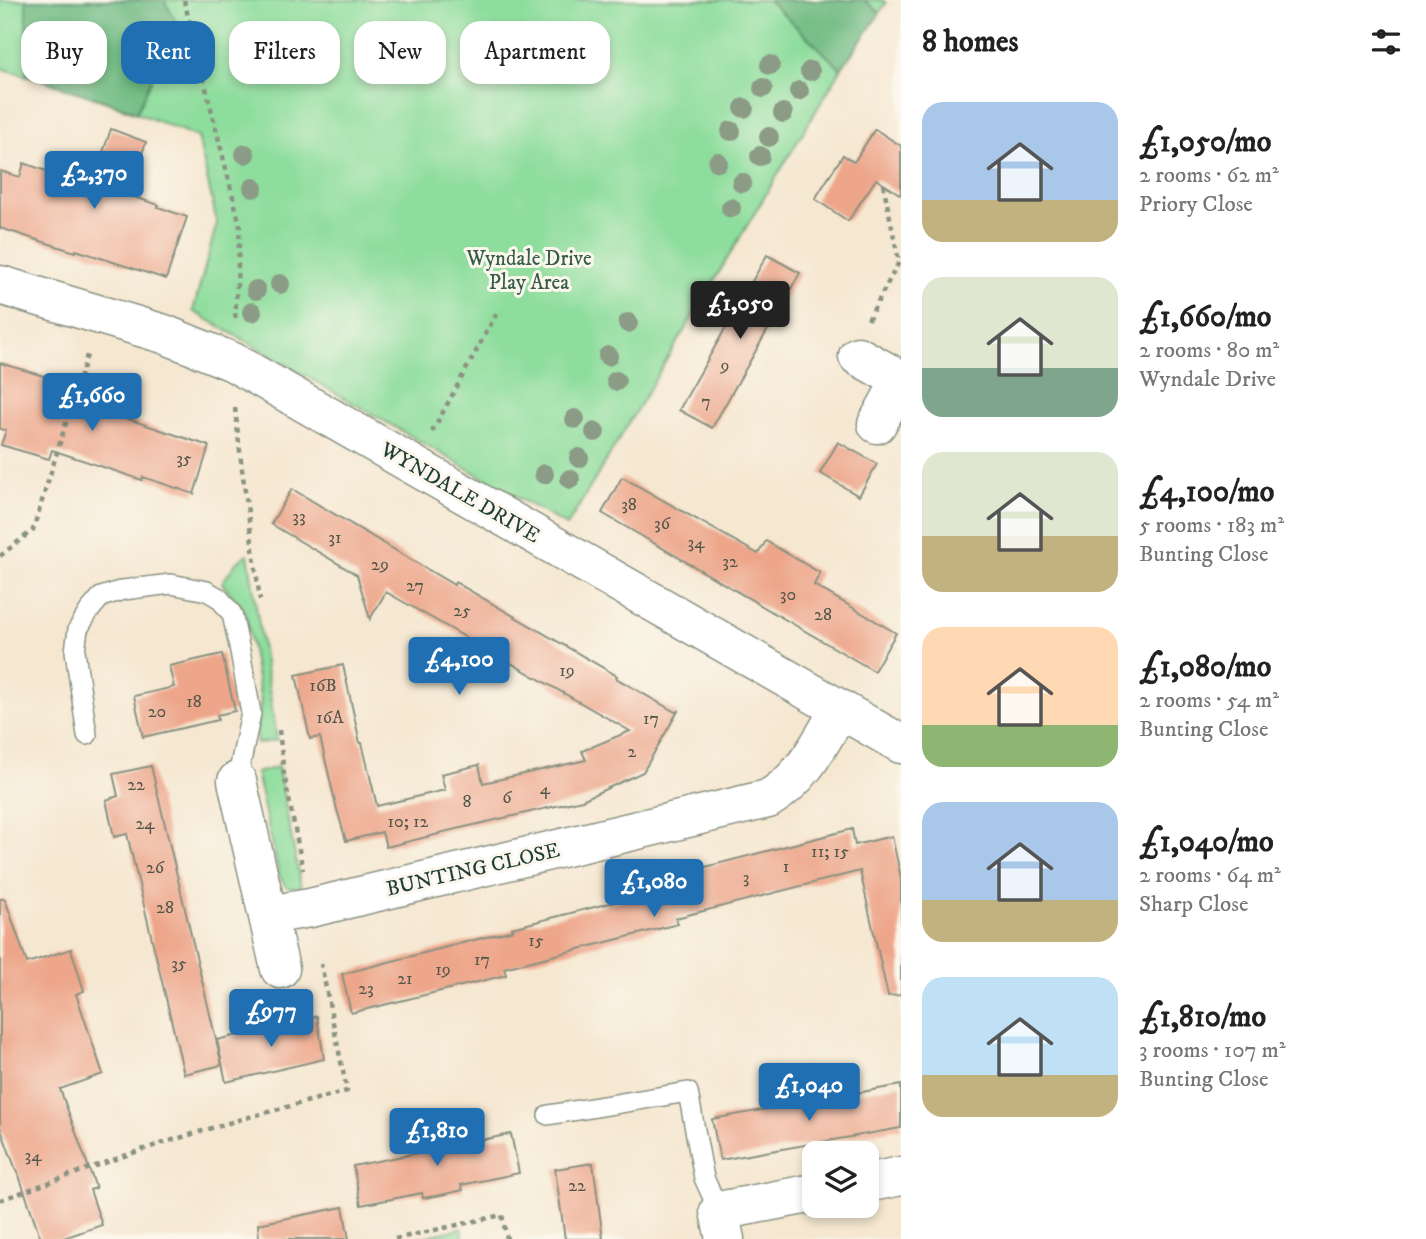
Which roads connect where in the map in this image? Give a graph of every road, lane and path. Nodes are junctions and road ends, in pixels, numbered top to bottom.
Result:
1 (184, 0) edge
2 (883, 183) dead end
3 (0, 285) edge
4 (498, 311) dead end
5 (100, 314) junction
6 (858, 356) joint
7 (233, 362) junction
8 (901, 380) edge
9 (877, 424) dead end
10 (414, 466) junction
11 (0, 556) edge
12 (261, 602) dead end
13 (840, 709) junction
14 (278, 722) dead end
15 (88, 735) dead end
16 (901, 744) edge
17 (237, 780) joint
18 (310, 908) junction
19 (268, 915) junction
20 (280, 969) dead end
21 (548, 1115) dead end
22 (901, 1176) edge
23 (879, 1180) edge
24 (802, 1197) edge
25 (0, 1200) edge
26 (722, 1225) edge
27 (395, 1239) edge
28 (507, 1239) edge

1 - 7 path
2 - 6 path
3 - 5 street, WYNDALE DRIVE
4 - 10 path
5 - 7 street, WYNDALE DRIVE
5 - 11 path
6 - 8 street
7 - 10 street, WYNDALE DRIVE
7 - 12 path
8 - 9 street
10 - 13 street, WYNDALE DRIVE
13 - 16 street, WYNDALE DRIVE
13 - 18 street, BUNTING CLOSE
14 - 18 path
15 - 17 lane
17 - 19 street
18 - 19 street, BUNTING CLOSE
18 - 25 path
19 - 20 street
21 - 26 lane
22 - 23 street
24 - 26 street
27 - 28 path

